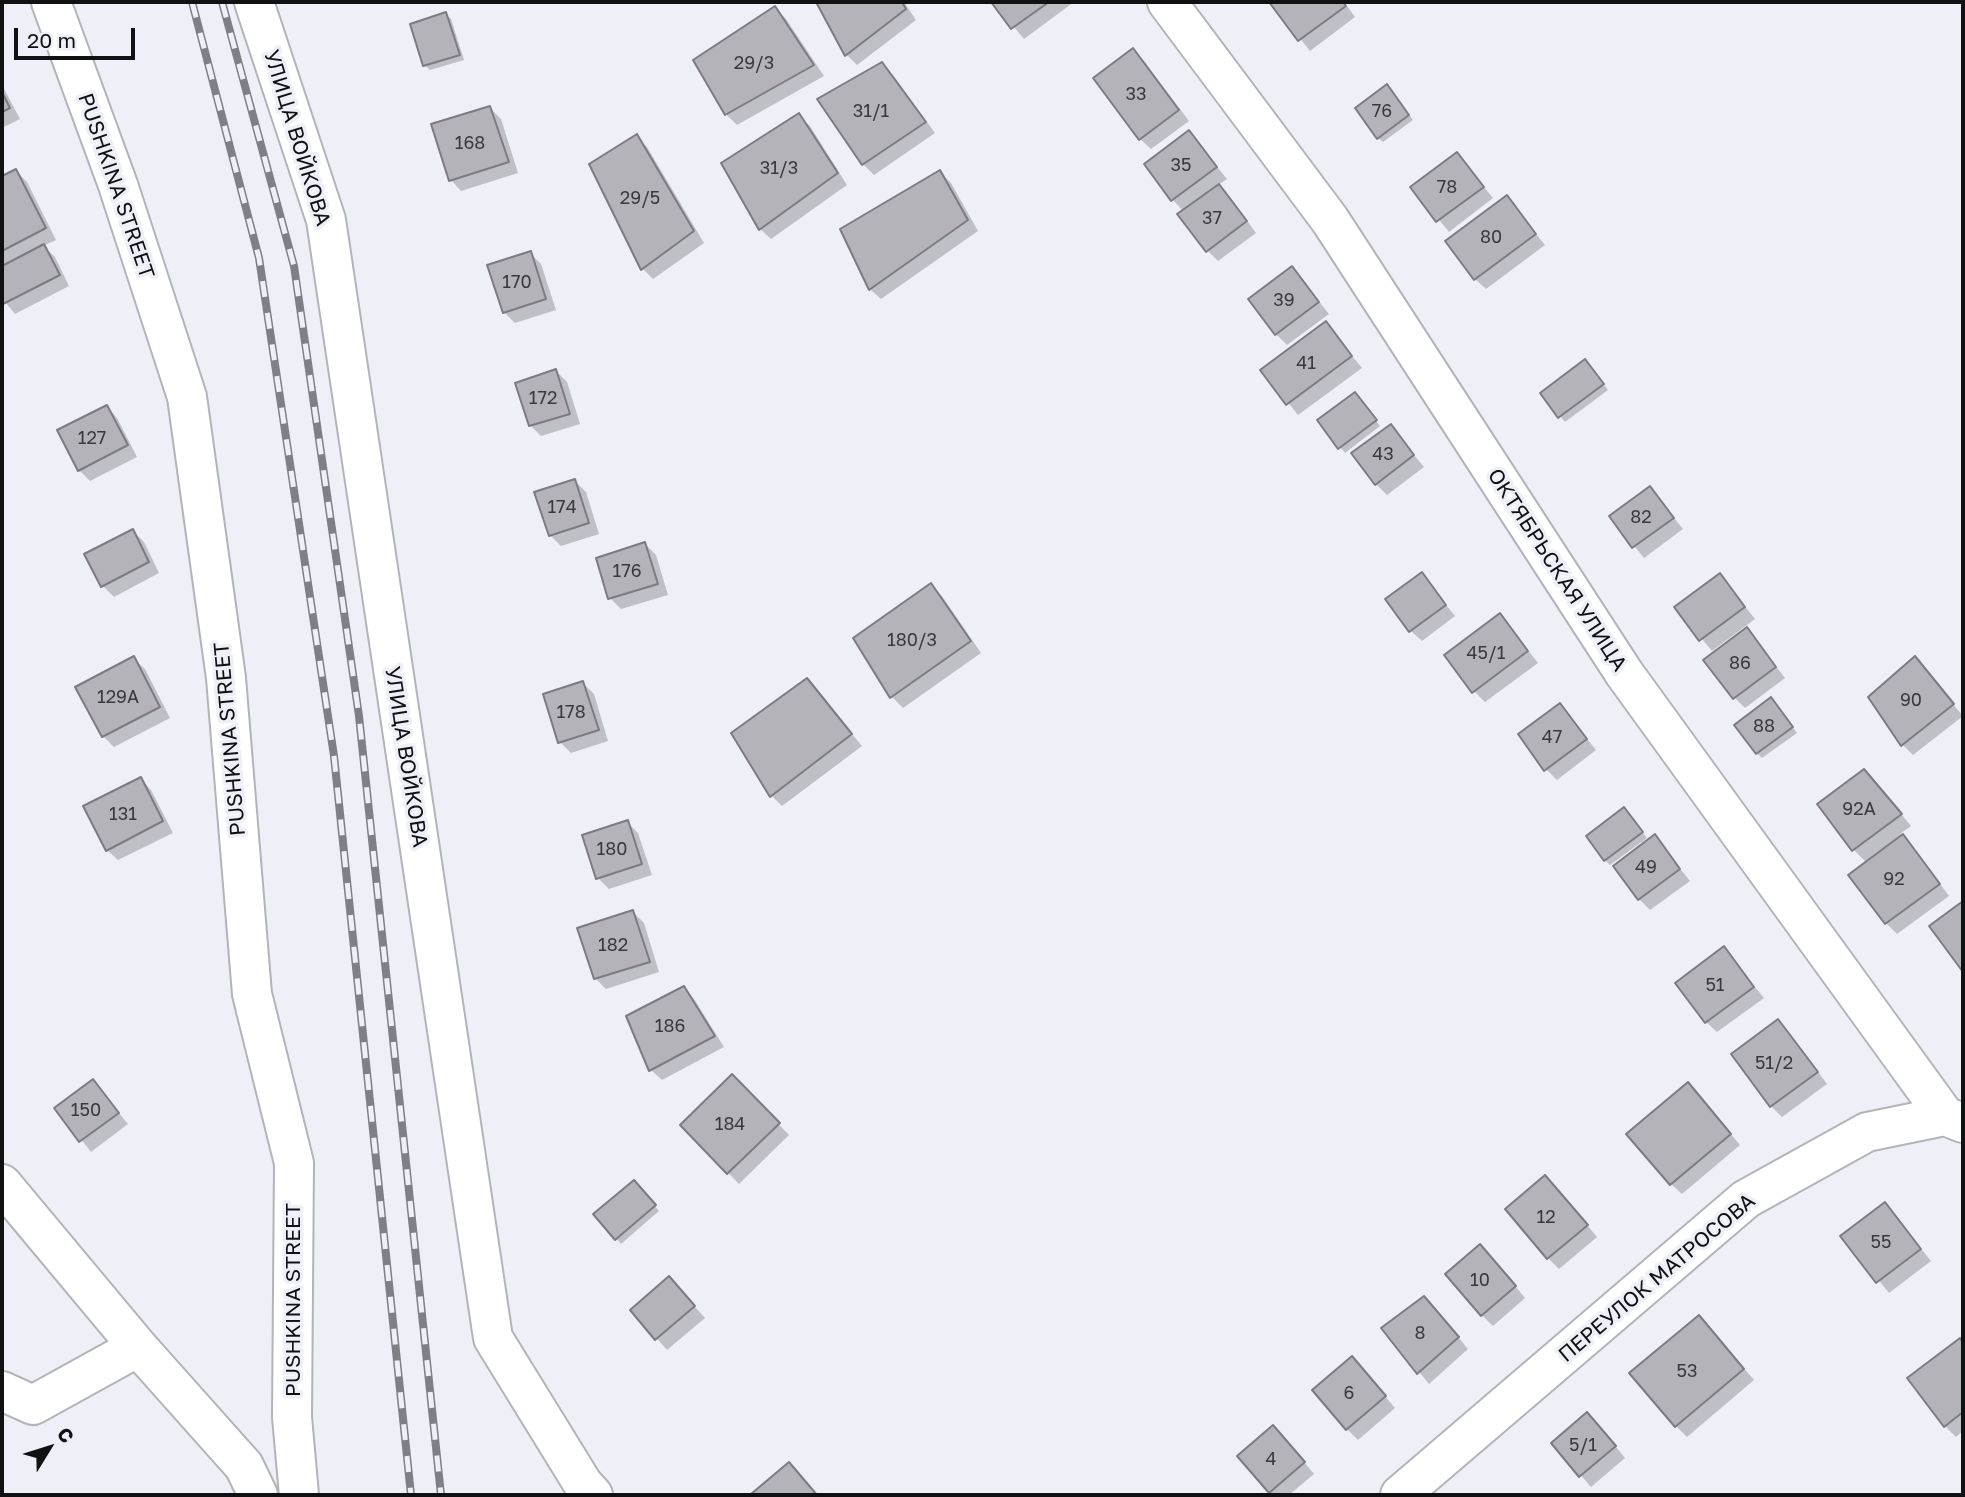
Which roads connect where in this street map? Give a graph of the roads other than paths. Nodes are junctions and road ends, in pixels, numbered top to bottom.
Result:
1 (51, 2) edge
2 (254, 2) edge
3 (1167, 2) edge
4 (1954, 1120) edge
5 (2, 1184) edge
6 (138, 1347) junction
7 (2, 1391) edge
8 (258, 1495) edge
9 (299, 1495) edge
10 (593, 1495) edge
11 (1400, 1495) edge

1 - 9 street, PUSHKINA STREET
2 - 10 street, УЛИЦА ВОЙКОВА
3 - 4 street, ОКТЯБРЬСКАЯ УЛИЦА
4 - 11 street, ПЕРЕУЛОК МАТРОСОВА
5 - 6 street
6 - 7 street
6 - 8 street

